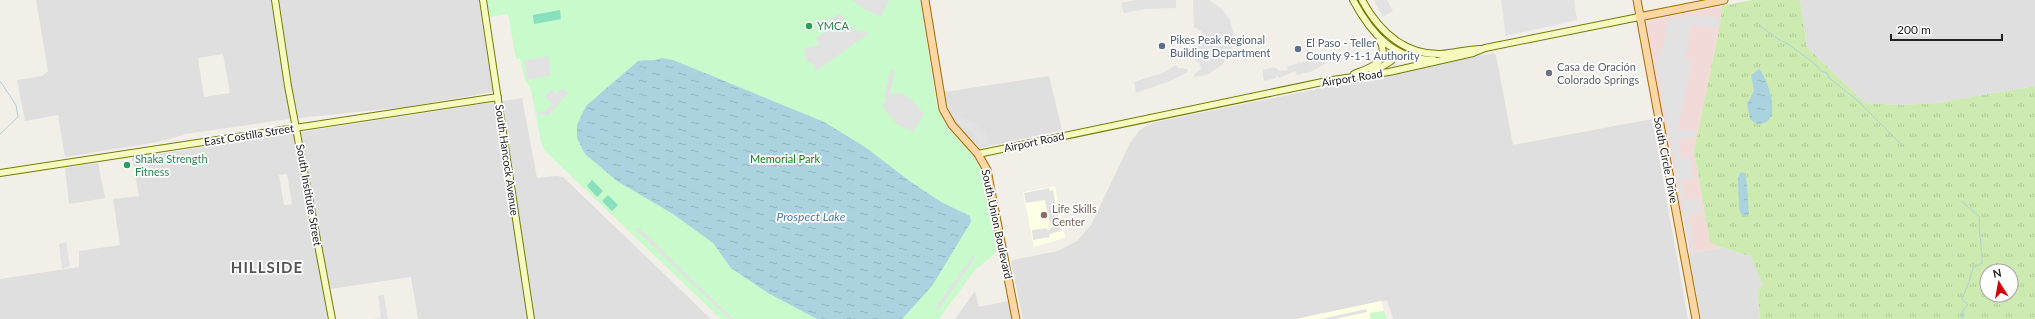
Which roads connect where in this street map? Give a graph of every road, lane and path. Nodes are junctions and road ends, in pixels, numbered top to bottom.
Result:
1 (275, 0) edge
2 (483, 0) edge
3 (925, 0) edge
4 (1353, 0) edge
5 (1362, 0) edge
6 (1637, 0) edge
7 (1724, 0) edge
8 (1639, 17) junction
9 (1380, 39) junction
10 (1401, 44) junction
11 (1485, 48) junction
12 (1397, 50) junction
13 (1442, 60) junction
14 (1391, 61) junction
15 (1384, 72) junction
16 (1357, 73) junction
17 (1342, 78) junction
18 (498, 97) junction
19 (296, 128) junction
20 (978, 154) junction
21 (0, 173) edge
22 (332, 319) edge
23 (531, 319) edge
24 (1016, 319) edge
25 (1696, 319) edge

1 - 19 main road, South Institute Street
2 - 18 main road, South Hancock Avenue
3 - 20 main road, South Union Boulevard
4 - 9 main road
5 - 10 main road
6 - 8 main road, South Circle Drive
7 - 8 main road, Airport Road
8 - 11 main road, Airport Road
8 - 25 main road, South Circle Drive
9 - 12 main road
9 - 16 main road
10 - 11 main road
10 - 12 main road
11 - 13 main road, Airport Road
12 - 13 main road
12 - 14 main road
13 - 15 main road, Airport Road
14 - 15 main road
14 - 16 main road
15 - 17 main road, Airport Road
16 - 17 main road
17 - 20 main road, Airport Road
18 - 19 main road, East Costilla Street
18 - 23 main road, South Hancock Avenue
19 - 21 main road, East Costilla Street
19 - 22 main road, South Institute Street
20 - 24 main road, South Union Boulevard

